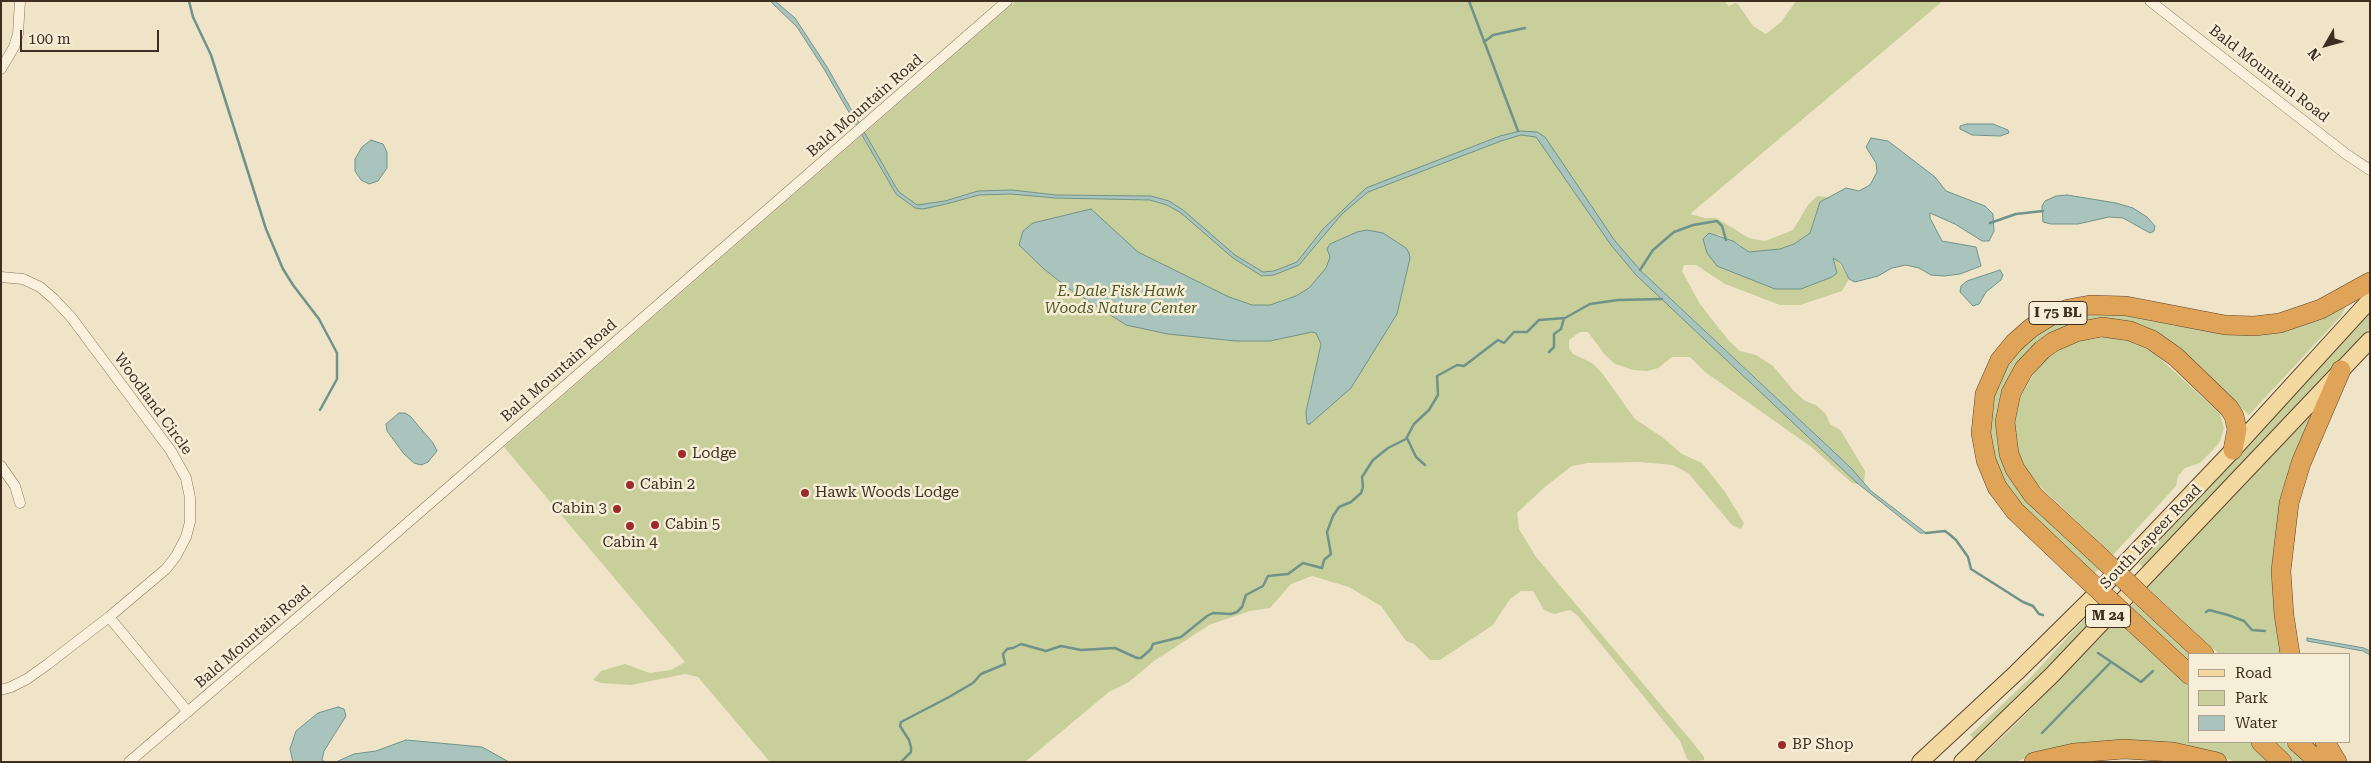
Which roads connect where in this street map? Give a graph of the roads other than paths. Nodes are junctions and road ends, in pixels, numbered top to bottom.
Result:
1 (20, 1) edge
2 (1007, 1) edge
3 (2150, 1) edge
4 (1, 69) edge
5 (2370, 170) edge
6 (1, 277) edge
7 (2370, 282) edge
8 (2370, 300) edge
9 (2370, 340) edge
10 (2341, 370) junction
11 (2233, 450) junction
12 (1, 466) edge
13 (20, 502) dead end
14 (109, 617) junction
15 (2203, 653) edge
16 (2290, 653) edge
17 (2188, 673) edge
18 (1, 690) edge
19 (188, 712) junction
20 (1955, 730) junction
21 (2262, 743) edge
22 (2299, 743) edge
23 (2326, 743) edge
24 (1964, 760) edge
25 (129, 762) edge
26 (1920, 762) edge
27 (2034, 762) edge
28 (2217, 762) edge
29 (2282, 762) edge
30 (2319, 762) edge
31 (2337, 762) edge

1 - 4 street
2 - 19 street, Bald Mountain Road
3 - 5 street, Bald Mountain Road
6 - 14 street, Woodland Circle
7 - 17 highway, I 75 BL, bridge
8 - 11 main road, South Lapeer Road / M 24
9 - 10 main road, South Lapeer Road
10 - 16 highway
10 - 24 main road, South Lapeer Road / M 24
11 - 15 highway, bridge
11 - 20 main road, South Lapeer Road / M 24
12 - 13 street
14 - 18 street, Woodland Circle
14 - 19 street
19 - 25 street, Bald Mountain Road
20 - 24 main road
20 - 26 main road, South Lapeer Road / M 24
21 - 29 highway
22 - 30 highway
23 - 31 highway
27 - 28 highway

